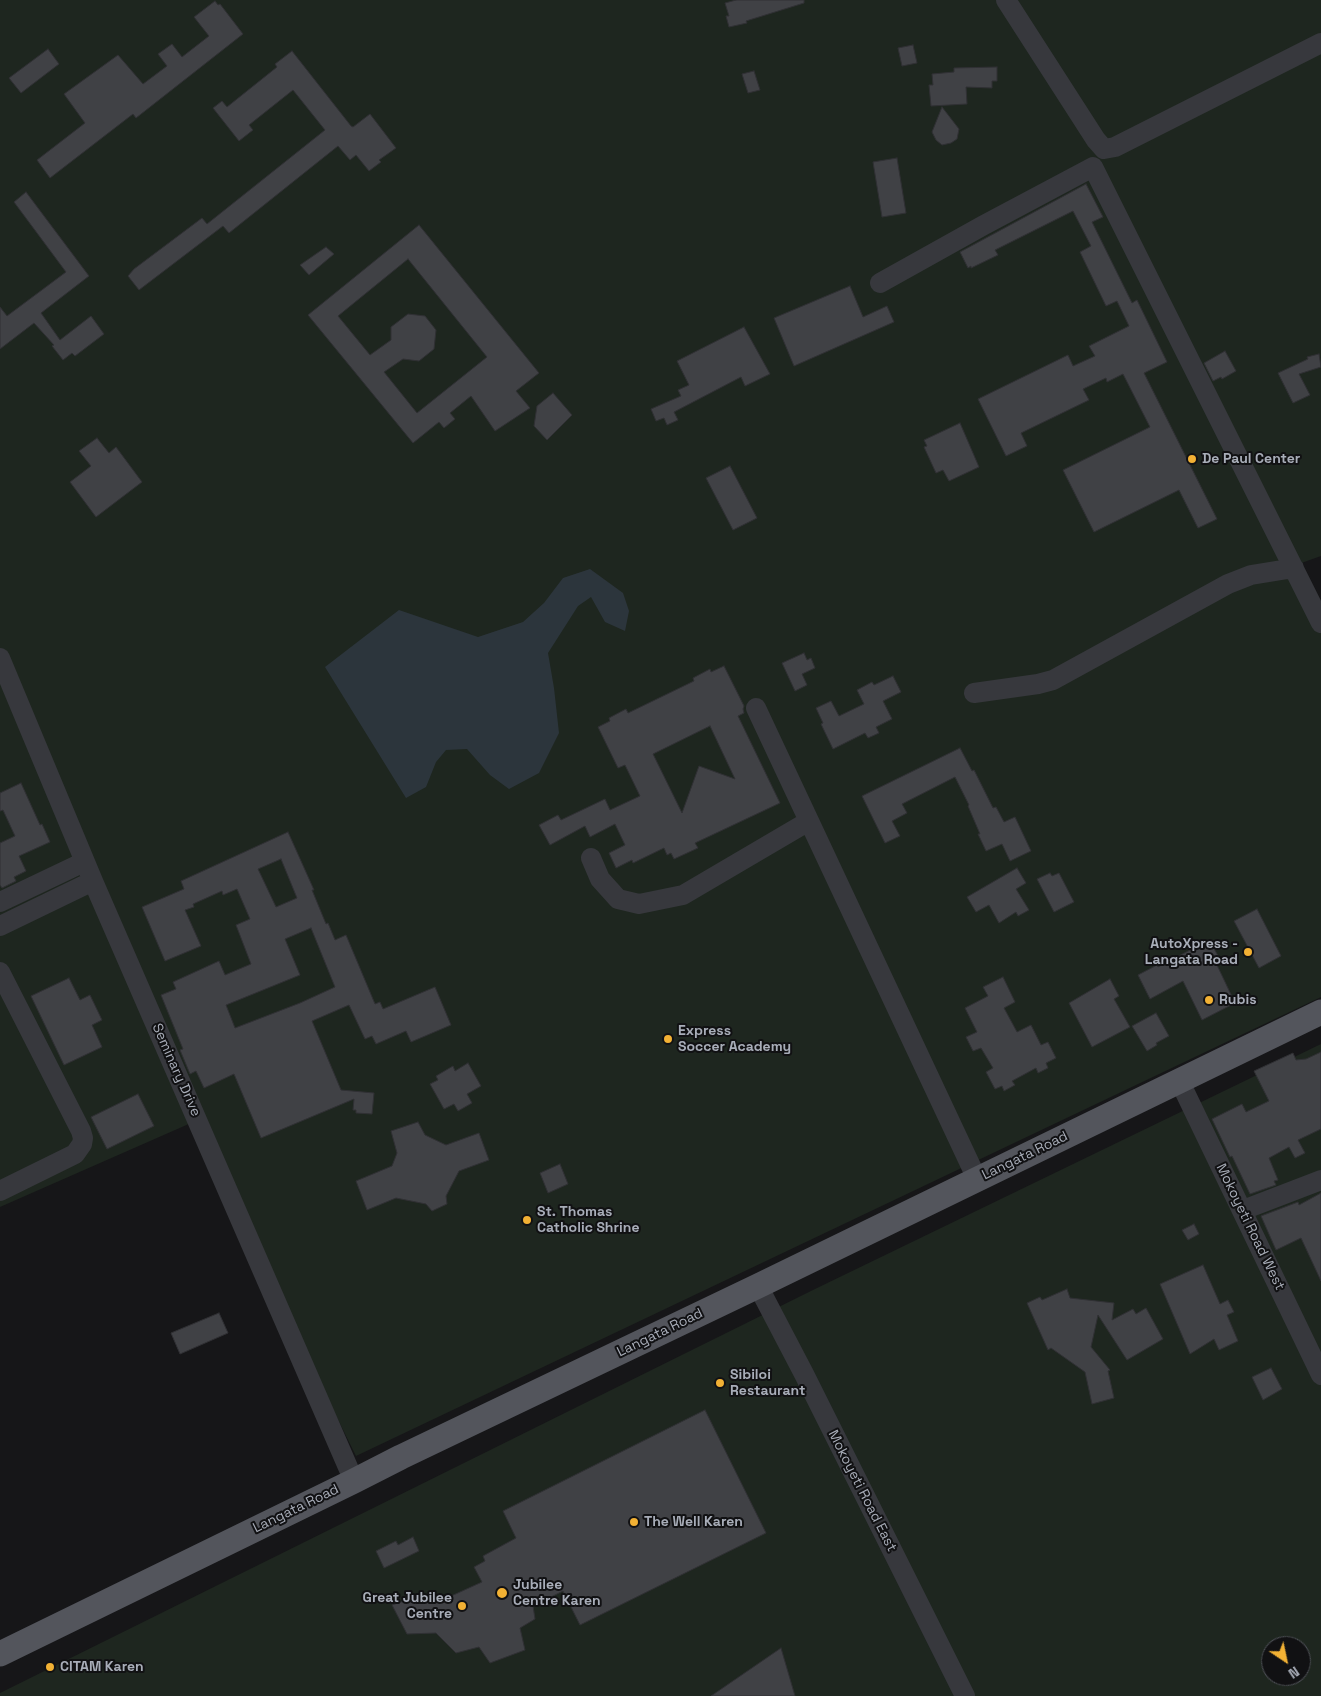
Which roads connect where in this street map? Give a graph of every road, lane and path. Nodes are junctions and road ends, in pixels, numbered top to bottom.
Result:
1 (1006, 0) edge
2 (1321, 43) edge
3 (880, 283) dead end
4 (1294, 568) junction
5 (1321, 623) edge
6 (0, 658) edge
7 (974, 693) dead end
8 (756, 708) dead end
9 (809, 821) junction
10 (590, 858) dead end
11 (84, 862) junction
12 (92, 881) junction
13 (0, 902) edge
14 (0, 926) edge
15 (0, 972) edge
16 (1321, 1012) edge
17 (1179, 1080) junction
18 (977, 1179) junction
19 (1321, 1180) edge
20 (0, 1191) edge
21 (1243, 1210) junction
22 (758, 1286) junction
23 (1321, 1375) edge
24 (354, 1481) junction
25 (0, 1654) edge
26 (965, 1696) edge

1 - 2 street
3 - 4 street
4 - 5 street
4 - 7 street
6 - 11 street, Seminary Drive
8 - 9 street
9 - 10 street
9 - 18 street
11 - 12 street, Seminary Drive
11 - 13 street
12 - 14 street
12 - 24 street, Seminary Drive
15 - 20 street
16 - 17 main road, Langata Road
17 - 18 main road, Langata Road
17 - 21 street, Mokoyeti Road West
18 - 22 main road, Langata Road
19 - 21 street
21 - 23 street, Mokoyeti Road West
22 - 24 main road, Langata Road
22 - 26 street, Mokoyeti Road East
24 - 25 main road, Langata Road

